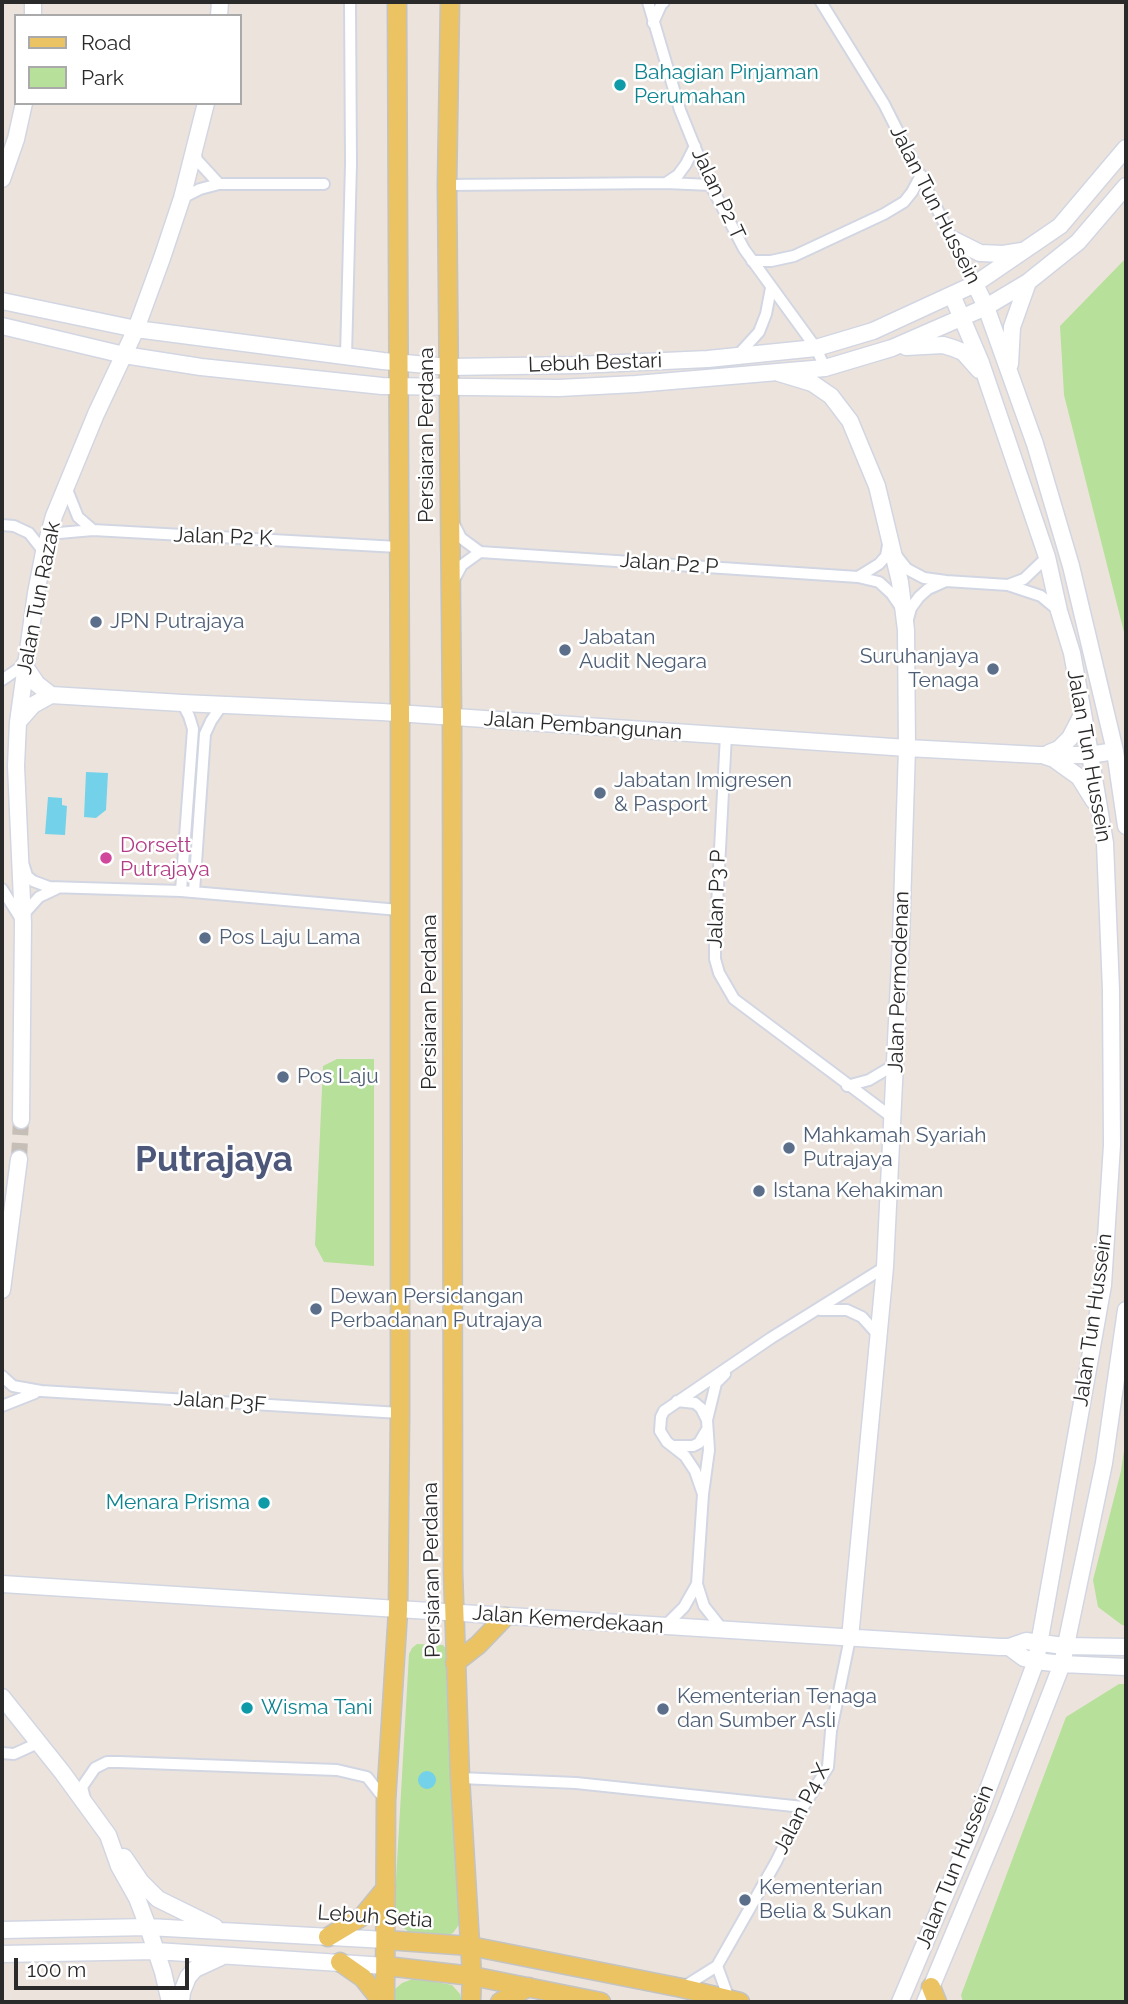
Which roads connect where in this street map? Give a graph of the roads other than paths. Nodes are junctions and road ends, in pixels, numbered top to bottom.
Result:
1 (350, 2) edge
2 (397, 2) edge
3 (450, 2) edge
4 (648, 2) edge
5 (664, 2) edge
6 (821, 2) edge
7 (653, 23) junction
8 (24, 105) edge
9 (206, 105) edge
10 (695, 146) junction
11 (1126, 148) edge
12 (195, 150) junction
13 (921, 175) junction
14 (2, 179) edge
15 (666, 183) junction
16 (219, 184) junction
17 (324, 184) dead end
18 (447, 185) junction
19 (711, 185) junction
20 (1126, 186) edge
21 (182, 198) junction
22 (954, 240) junction
23 (1025, 250) junction
24 (752, 261) junction
25 (1028, 282) junction
26 (975, 284) junction
27 (771, 288) junction
28 (952, 295) junction
29 (2, 301) edge
30 (986, 307) junction
31 (963, 318) junction
32 (2, 326) edge
33 (136, 329) junction
34 (816, 348) junction
35 (892, 348) junction
36 (124, 355) junction
37 (346, 356) junction
38 (736, 357) junction
39 (398, 363) junction
40 (449, 367) junction
41 (825, 368) junction
42 (1009, 372) junction
43 (779, 373) junction
44 (398, 387) junction
45 (449, 388) junction
46 (993, 401) junction
47 (66, 487) junction
48 (450, 516) junction
49 (2, 525) edge
50 (93, 530) junction
51 (48, 534) junction
52 (890, 544) junction
53 (398, 547) junction
54 (44, 552) junction
55 (480, 552) junction
56 (1047, 557) junction
57 (858, 577) junction
58 (946, 581) junction
59 (1008, 585) junction
60 (450, 588) junction
61 (1059, 611) junction
62 (904, 613) junction
63 (906, 630) junction
64 (24, 665) junction
65 (2, 680) edge
66 (51, 695) junction
67 (182, 704) junction
68 (222, 705) junction
69 (1083, 713) junction
70 (400, 714) junction
71 (453, 717) junction
72 (18, 722) junction
73 (726, 736) junction
74 (907, 748) junction
75 (1115, 751) junction
76 (1043, 754) junction
77 (1089, 755) junction
78 (1126, 826) edge
79 (1105, 843) junction
80 (20, 853) junction
81 (62, 888) junction
82 (2, 889) edge
83 (181, 891) junction
84 (194, 892) junction
85 (400, 910) junction
86 (23, 919) junction
87 (896, 1064) junction
88 (847, 1086) junction
89 (893, 1118) junction
90 (21, 1120) tunnel mouth
91 (19, 1159) tunnel mouth
92 (886, 1267) junction
93 (2, 1290) edge
94 (818, 1310) junction
95 (1126, 1310) edge
96 (878, 1336) junction
97 (732, 1367) junction
98 (2, 1376) edge
99 (41, 1391) junction
100 (675, 1402) junction
101 (2, 1406) edge
102 (400, 1413) junction
103 (707, 1425) junction
104 (673, 1446) junction
105 (703, 1494) junction
106 (2, 1584) edge
107 (697, 1584) junction
108 (398, 1611) junction
109 (454, 1612) junction
110 (505, 1617) junction
111 (665, 1626) junction
112 (723, 1630) junction
113 (850, 1639) junction
114 (1040, 1643) junction
115 (1064, 1646) junction
116 (1009, 1647) junction
117 (1126, 1647) edge
118 (1036, 1661) junction
119 (455, 1663) junction
120 (1062, 1664) junction
121 (1126, 1667) edge
122 (2, 1698) edge
123 (38, 1744) junction
124 (2, 1753) edge
125 (460, 1778) junction
126 (386, 1801) junction
127 (88, 1806) junction
128 (803, 1807) junction
129 (108, 1835) junction
130 (386, 1888) junction
131 (148, 1927) junction
132 (2, 1930) edge
133 (222, 1930) junction
134 (328, 1937) junction
135 (386, 1940) junction
136 (470, 1946) junction
137 (156, 1951) junction
138 (2, 1954) edge
139 (227, 1955) junction
140 (340, 1962) junction
141 (386, 1966) junction
142 (717, 1966) junction
143 (472, 1976) junction
144 (529, 1987) junction
145 (682, 1988) junction
146 (931, 1997) edge
147 (734, 2001) edge
148 (170, 2002) edge
149 (181, 2002) edge
150 (384, 2002) edge
151 (471, 2002) edge
152 (500, 2002) edge
153 (601, 2002) edge
154 (900, 2002) edge

1 - 37 street
2 - 39 main road, Persiaran Perdana
3 - 18 main road, Persiaran Perdana
4 - 7 street, Jalan P2 T
5 - 7 street
6 - 13 street, Jalan Tun Hussein
7 - 10 street, Jalan P2 T
8 - 14 street
9 - 12 street, Jalan Tun Razak
10 - 15 street
10 - 19 street, Jalan P2 T
11 - 23 street, Lebuh Bestari
12 - 16 street
12 - 21 street, Jalan Tun Razak
13 - 22 street, Jalan Tun Hussein
13 - 24 street
15 - 18 street
15 - 19 street
16 - 17 street
16 - 21 street
18 - 40 main road, Persiaran Perdana
19 - 24 street, Jalan P2 T
20 - 25 street, Lebuh Bestari
21 - 33 street, Jalan Tun Razak
22 - 23 street
22 - 26 street, Jalan Tun Hussein
23 - 26 street, Lebuh Bestari
24 - 27 street, Jalan P2 T
25 - 30 street, Lebuh Bestari
25 - 42 street
26 - 28 street, Lebuh Bestari
26 - 30 street, Jalan Tun Hussein
27 - 34 street, Jalan P2 T
27 - 38 street
28 - 31 street, Jalan Tun Hussein
28 - 34 street, Lebuh Bestari
29 - 33 street, Lebuh Bestari
30 - 31 street, Lebuh Bestari
30 - 42 street, Jalan Tun Hussein
31 - 35 street, Lebuh Bestari
31 - 46 street, Jalan Tun Hussein
32 - 36 street, Lebuh Bestari
33 - 36 street, Jalan Tun Razak
33 - 37 street, Lebuh Bestari
34 - 38 street, Lebuh Bestari
34 - 41 street, Jalan P2 T
35 - 41 street, Lebuh Bestari
35 - 46 street
36 - 44 street, Lebuh Bestari
36 - 47 street, Jalan Tun Razak
37 - 39 street, Lebuh Bestari
38 - 40 street, Lebuh Bestari
39 - 40 street, Lebuh Bestari
39 - 44 main road, Persiaran Perdana
40 - 45 main road, Persiaran Perdana
41 - 43 street, Lebuh Bestari
42 - 75 street, Jalan Tun Hussein
43 - 45 street, Lebuh Bestari
43 - 52 street, Jalan Permodenan
44 - 45 street, Lebuh Bestari
44 - 53 main road, Persiaran Perdana
45 - 48 main road, Persiaran Perdana
46 - 56 street, Jalan Tun Hussein
47 - 50 street
47 - 51 street, Jalan Tun Razak
48 - 55 street
48 - 60 main road, Persiaran Perdana
49 - 54 street
50 - 51 street, Jalan P2 K
50 - 53 street, Jalan P2 K
51 - 54 street, Jalan Tun Razak
52 - 57 street
52 - 58 street
52 - 62 street, Jalan Permodenan
53 - 70 main road, Persiaran Perdana
54 - 64 street, Jalan Tun Razak
55 - 57 street, Jalan P2 P
55 - 60 street
56 - 59 street
56 - 61 street, Jalan Tun Hussein
57 - 62 street, Jalan P2 P
58 - 59 street
58 - 63 street
59 - 61 street
60 - 71 main road, Persiaran Perdana
61 - 69 street, Jalan Tun Hussein
62 - 63 street, Jalan Permodenan
63 - 74 street, Jalan Permodenan
64 - 65 street
64 - 66 street
64 - 72 street, Jalan Tun Razak
66 - 67 street, Jalan Pembangunan
66 - 72 street
67 - 68 street, Jalan Pembangunan
67 - 83 street
68 - 70 street, Jalan Pembangunan
68 - 84 street
69 - 76 street
69 - 77 street, Jalan Tun Hussein
70 - 71 street, Jalan Pembangunan
70 - 85 main road, Persiaran Perdana
71 - 73 street, Jalan Pembangunan
71 - 109 main road, Persiaran Perdana
72 - 80 street, Jalan Tun Razak
73 - 74 street, Jalan Pembangunan
73 - 88 street, Jalan P3 P
74 - 76 street, Jalan Pembangunan
74 - 87 street, Jalan Permodenan
75 - 77 street, Jalan Pembangunan
75 - 78 street, Jalan Tun Hussein
76 - 77 street, Jalan Pembangunan
76 - 79 street
77 - 79 street, Jalan Tun Hussein
79 - 114 street, Jalan Tun Hussein
80 - 81 street
80 - 86 street, Jalan Tun Razak
81 - 83 street
81 - 86 street
82 - 86 street
83 - 84 street
84 - 85 street
85 - 102 main road, Persiaran Perdana
86 - 90 street, Jalan Tun Razak
87 - 88 street
87 - 89 street, Jalan Permodenan
88 - 89 street, Jalan P3 P
89 - 92 street, Jalan Permodenan
91 - 93 street
92 - 94 street
92 - 96 street, Jalan Permodenan
94 - 96 street
94 - 97 street
95 - 115 street, Jalan Tun Hussein
96 - 113 street, Jalan Permodenan
97 - 100 street
97 - 103 street
98 - 99 street, Jalan P3F
99 - 101 street, Jalan P3F
99 - 102 street, Jalan P3F
100 - 103 street
100 - 104 street
102 - 108 main road, Persiaran Perdana
103 - 104 street
103 - 105 street
104 - 105 street
105 - 107 street
106 - 108 street, Jalan Kemerdekaan
107 - 111 street
107 - 112 street
108 - 109 street, Jalan Kemerdekaan
108 - 126 main road, Persiaran Perdana
109 - 110 street, Jalan Kemerdekaan
109 - 119 main road, Persiaran Perdana
110 - 111 street, Jalan Kemerdekaan
110 - 119 main road
111 - 112 street, Jalan Kemerdekaan
112 - 113 street, Jalan Kemerdekaan
113 - 116 street, Jalan Kemerdekaan
113 - 128 street, Jalan P4 X
114 - 115 street, Jalan Kemerdekaan
114 - 116 street, Jalan Kemerdekaan
114 - 118 street, Jalan Tun Hussein
115 - 117 street, Jalan Kemerdekaan
115 - 120 street, Jalan Tun Hussein
116 - 118 street, Jalan Kemerdekaan
118 - 120 street
118 - 154 street, Jalan Tun Hussein
119 - 125 main road, Persiaran Perdana
120 - 121 street
120 - 146 street, Jalan Tun Hussein
122 - 123 street
123 - 124 street
123 - 127 street
125 - 128 street
125 - 136 main road, Persiaran Perdana
126 - 127 street
126 - 130 main road, Persiaran Perdana
127 - 129 street
128 - 142 street, Jalan P4 X
129 - 131 street
129 - 133 street
130 - 134 main road
130 - 135 main road, Persiaran Perdana
131 - 132 street, Lebuh Setia
131 - 133 street, Lebuh Setia
131 - 137 street
133 - 134 street, Lebuh Setia
134 - 135 street, Lebuh Setia
135 - 136 main road, Lebuh Setia
135 - 141 main road, Persiaran Perdana
136 - 143 main road, Persiaran Perdana
136 - 145 main road, Lebuh Setia
137 - 138 street
137 - 139 street
137 - 148 street
139 - 140 street
139 - 149 street
140 - 141 street
140 - 150 main road
141 - 143 main road
141 - 150 main road, Persiaran Perdana
142 - 145 street, Jalan P4 X
142 - 147 street
143 - 144 main road
143 - 151 main road, Persiaran Perdana
144 - 152 main road
144 - 153 main road
145 - 147 main road, Lebuh Setia

